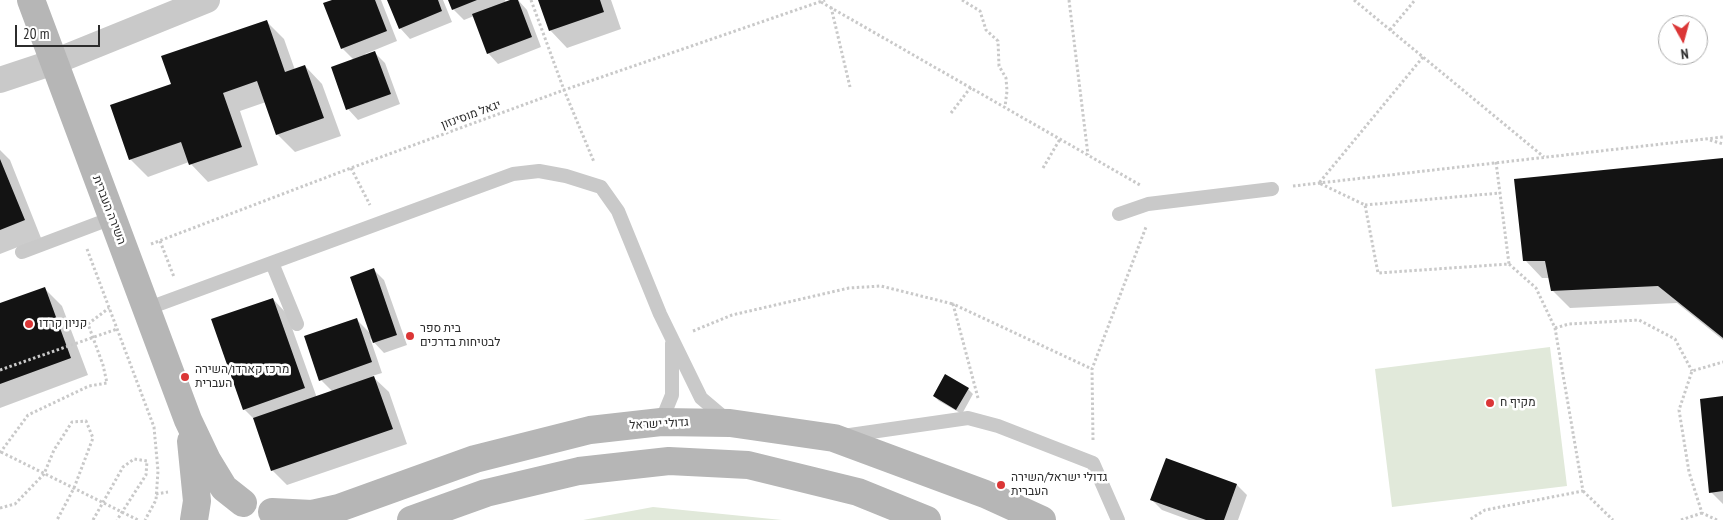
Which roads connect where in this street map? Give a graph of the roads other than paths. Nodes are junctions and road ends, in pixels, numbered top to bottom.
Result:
1 (31, 0) edge
2 (207, 0) edge
3 (54, 62) junction
4 (0, 80) edge
5 (1272, 189) road end
6 (1119, 214) dead end
7 (112, 218) junction
8 (22, 252) dead end
9 (272, 263) junction
10 (146, 309) junction
11 (297, 324) dead end
12 (672, 340) junction
13 (188, 420) junction
14 (661, 422) junction
15 (730, 423) junction
16 (834, 438) junction
17 (243, 503) junction
18 (276, 516) edge
19 (194, 520) edge
20 (198, 520) edge
21 (411, 520) edge
22 (926, 520) edge
23 (1042, 520) edge
24 (1118, 520) edge

1 - 3 street, השירה העברית
2 - 3 street
3 - 4 street
3 - 7 street, השירה העברית
5 - 6 lane
7 - 8 lane
7 - 10 street, השירה העברית
9 - 10 lane
9 - 11 lane
9 - 12 lane
10 - 13 street, השירה העברית
12 - 14 lane
12 - 15 lane
13 - 17 street, השירה העברית
13 - 19 street, השירה העברית
14 - 15 street, גדולי ישראל
14 - 18 street, גדולי ישראל
15 - 16 street, גדולי ישראל
16 - 23 street, גדולי ישראל
16 - 24 lane
17 - 18 street, גדולי ישראל
17 - 20 street
21 - 22 street

